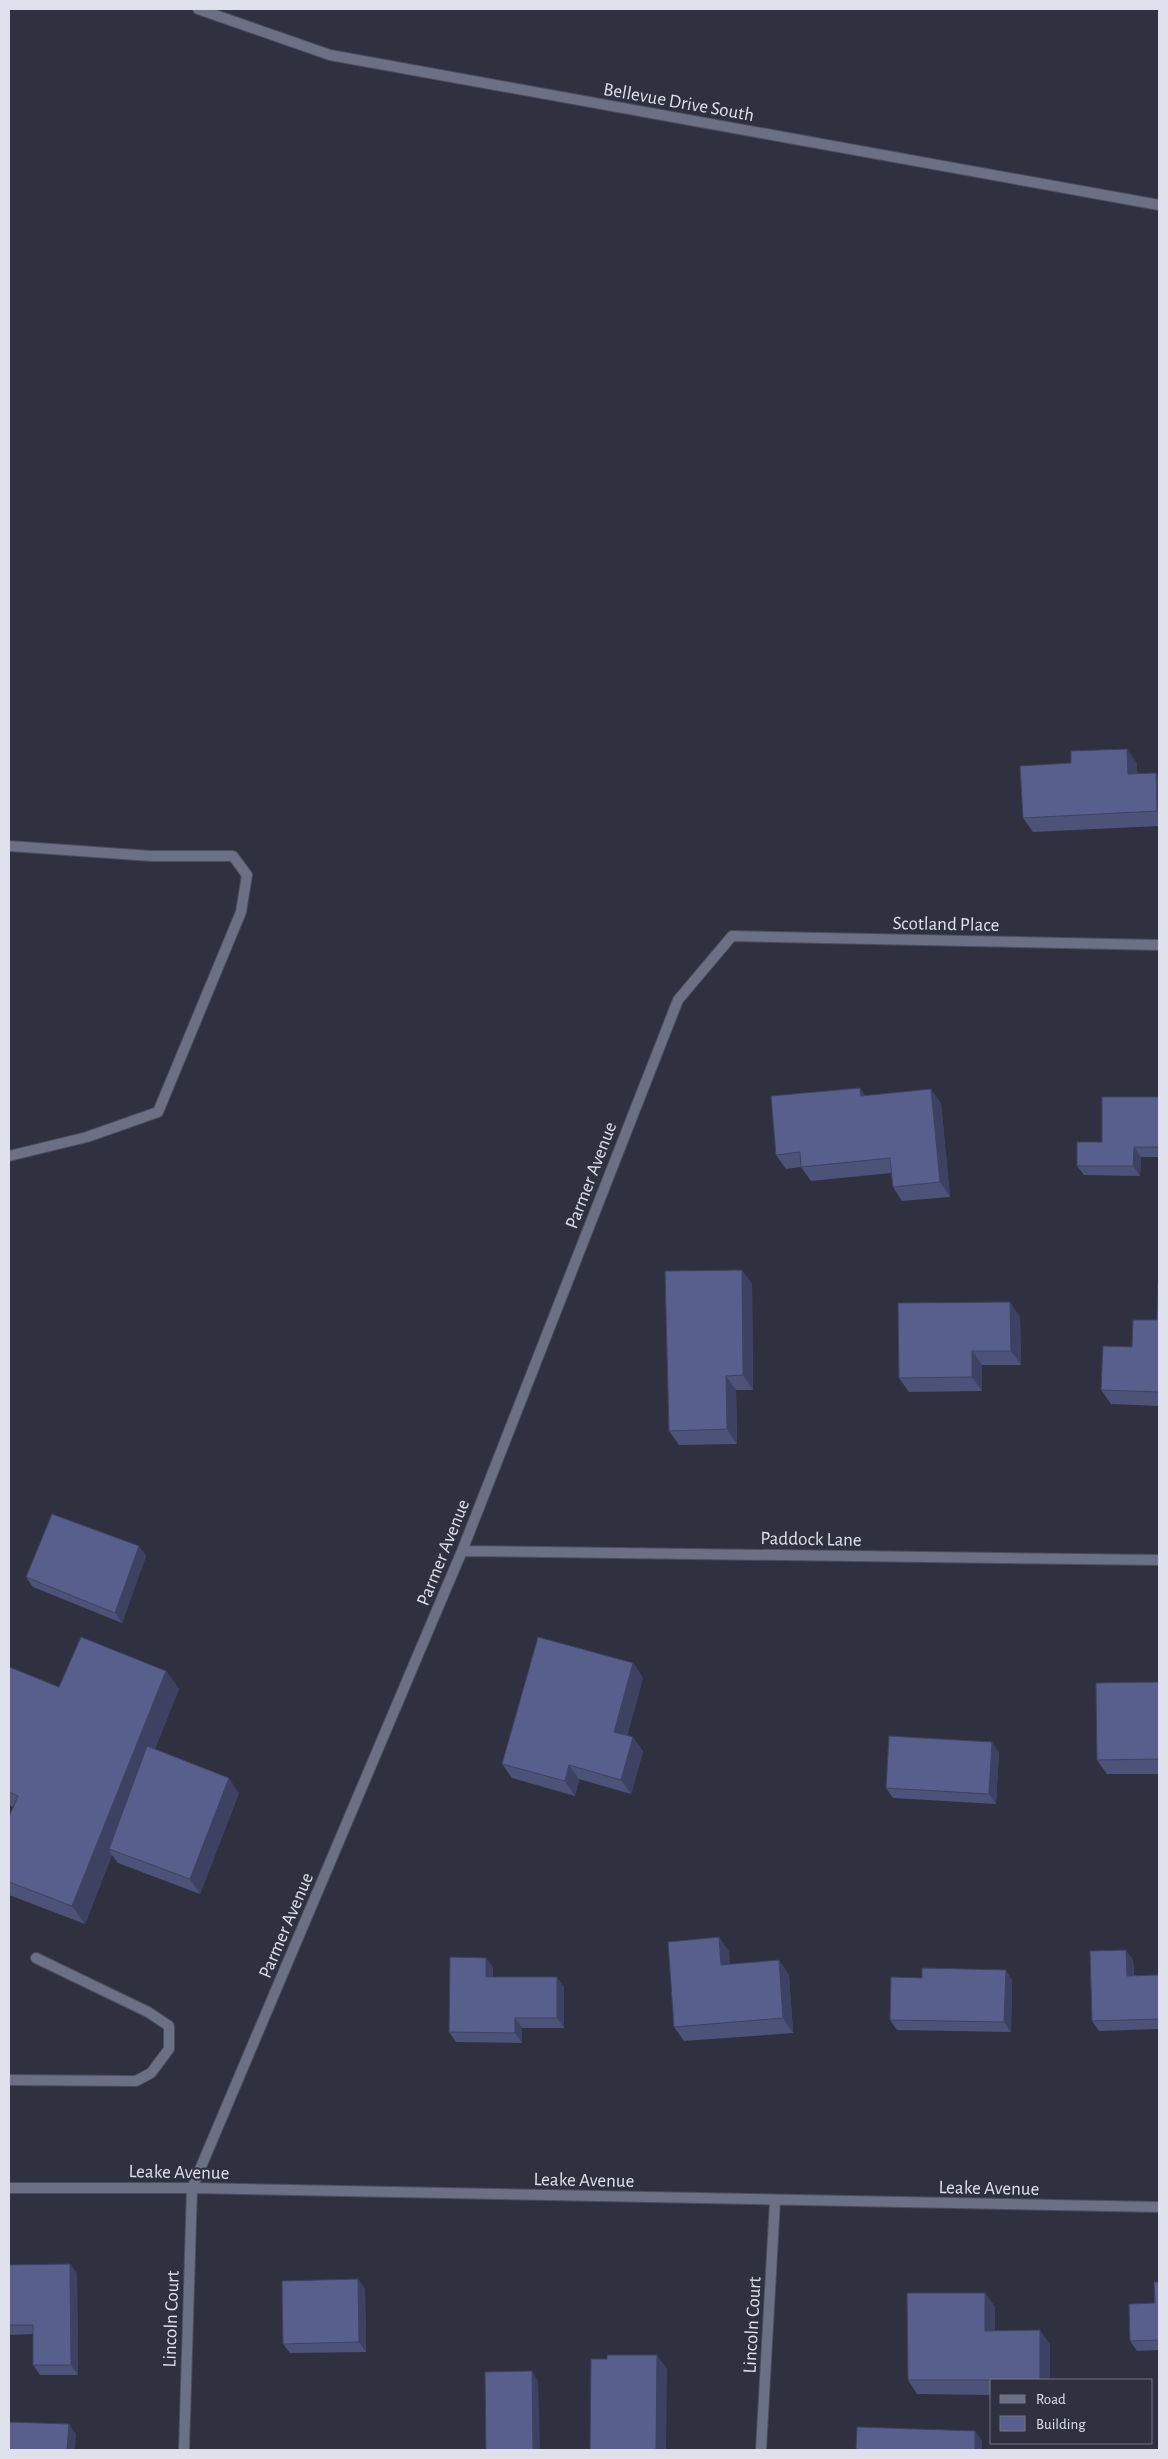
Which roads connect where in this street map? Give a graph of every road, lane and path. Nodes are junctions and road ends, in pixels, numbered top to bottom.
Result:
1 (198, 9) edge
2 (1159, 205) edge
3 (9, 846) edge
4 (732, 936) joint
5 (1159, 945) edge
6 (9, 1156) edge
7 (462, 1551) junction
8 (1159, 1560) edge
9 (36, 1958) dead end
10 (9, 2080) edge
11 (9, 2188) edge
12 (192, 2188) junction
13 (775, 2201) junction
14 (1159, 2207) edge
15 (184, 2450) edge
16 (761, 2450) edge

1 - 2 street, Bellevue Drive South
3 - 6 street
4 - 5 street, Scotland Place
4 - 7 street, Parmer Avenue
7 - 8 street, Paddock Lane
7 - 12 street, Parmer Avenue
9 - 10 street
11 - 12 street, Leake Avenue
12 - 13 street, Leake Avenue
12 - 15 street, Lincoln Court
13 - 14 street, Leake Avenue
13 - 16 street, Lincoln Court

